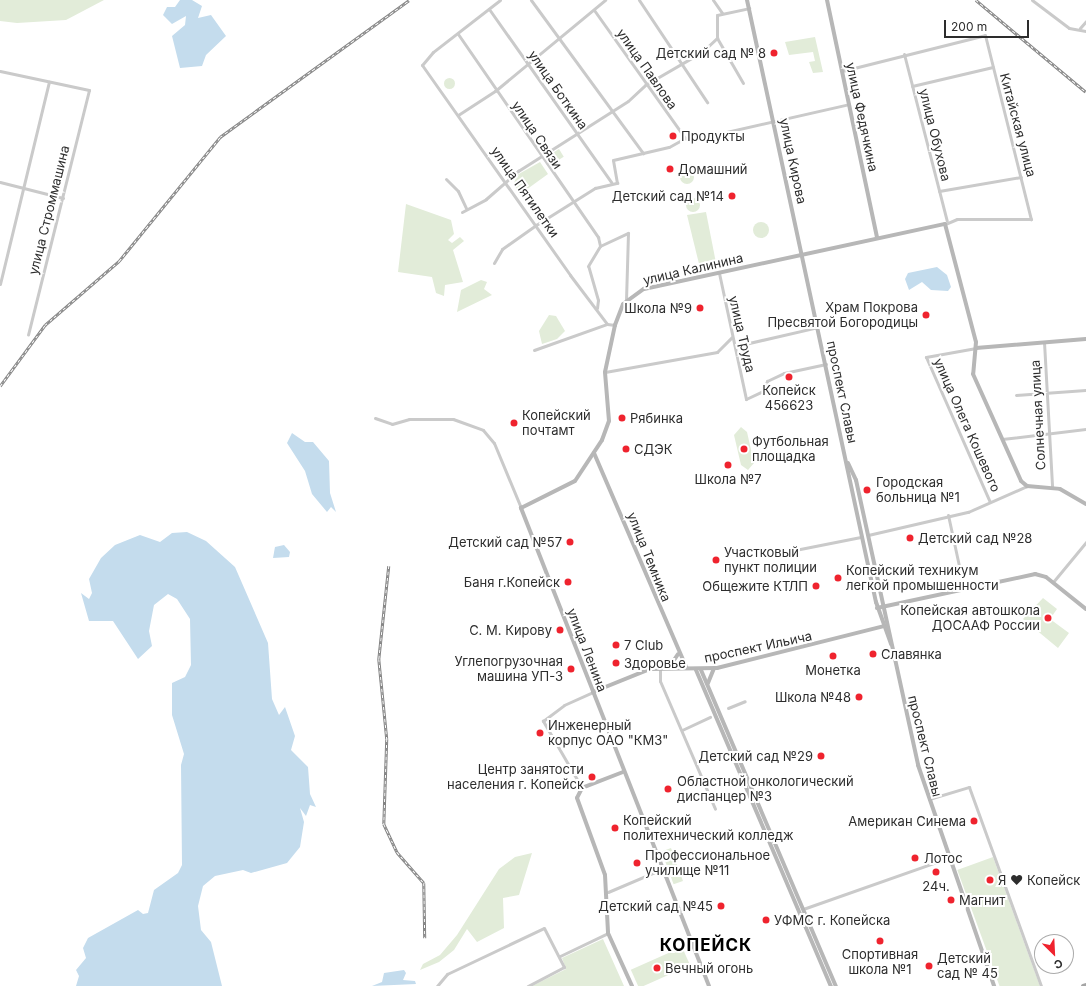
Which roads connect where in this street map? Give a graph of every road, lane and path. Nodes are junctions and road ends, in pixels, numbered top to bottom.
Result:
1 (500, 0) edge
2 (531, 0) edge
3 (605, 0) edge
4 (639, 0) edge
5 (713, 0) edge
6 (748, 0) edge
7 (827, 0) edge
8 (1032, 0) edge
9 (749, 8) junction
10 (489, 9) junction
11 (594, 10) junction
12 (722, 13) junction
13 (1086, 21) edge
14 (1080, 28) junction
15 (1086, 31) edge
16 (458, 34) junction
17 (561, 38) junction
18 (717, 38) junction
19 (904, 54) junction
20 (528, 65) junction
21 (682, 65) junction
22 (993, 67) junction
23 (0, 70) edge
24 (842, 71) junction
25 (49, 82) junction
26 (743, 83) dead end
27 (646, 85) junction
28 (912, 86) junction
29 (495, 90) junction
30 (707, 102) dead end
31 (849, 104) junction
32 (612, 110) junction
33 (458, 115) junction
34 (774, 122) junction
35 (578, 135) junction
36 (685, 138) junction
37 (643, 153) junction
38 (542, 158) junction
39 (1021, 177) junction
40 (446, 179) dead end
41 (0, 182) edge
42 (611, 182) junction
43 (507, 183) junction
44 (24, 188) junction
45 (939, 191) junction
46 (63, 198) junction
47 (573, 203) junction
48 (466, 208) junction
49 (462, 212) dead end
50 (946, 222) junction
51 (536, 225) junction
52 (877, 238) junction
53 (600, 246) junction
54 (803, 255) junction
55 (494, 263) dead end
56 (718, 273) junction
57 (0, 284) edge
58 (626, 300) junction
59 (597, 308) junction
60 (607, 324) junction
61 (614, 325) junction
62 (818, 327) junction
63 (28, 335) dead end
64 (732, 337) junction
65 (1086, 339) edge
66 (1044, 342) junction
67 (736, 346) junction
68 (976, 348) junction
69 (534, 350) dead end
70 (826, 364) junction
71 (605, 372) junction
72 (1086, 390) edge
73 (1047, 392) junction
74 (1016, 395) dead end
75 (375, 418) dead end
76 (1086, 429) edge
77 (1048, 432) junction
78 (1002, 439) junction
79 (594, 453) junction
80 (846, 461) junction
81 (1027, 486) junction
82 (1052, 487) junction
83 (990, 502) junction
84 (1086, 504) edge
85 (521, 508) junction
86 (948, 515) junction
87 (868, 535) junction
88 (862, 537) junction
89 (1086, 542) edge
90 (790, 551) dead end
91 (874, 558) junction
92 (867, 559) junction
93 (1053, 582) junction
94 (964, 589) junction
95 (884, 606) junction
96 (877, 608) junction
97 (1086, 609) edge
98 (889, 625) junction
99 (883, 627) junction
100 (891, 644) junction
101 (678, 653) junction
102 (670, 666) junction
103 (660, 667) junction
104 (687, 668) junction
105 (715, 668) junction
106 (698, 670) junction
107 (708, 686) junction
108 (592, 692) junction
109 (745, 701) dead end
110 (728, 708) dead end
111 (710, 717) dead end
112 (682, 730) junction
113 (623, 772) junction
114 (582, 788) junction
115 (752, 793) junction
116 (928, 799) junction
117 (715, 809) dead end
118 (948, 858) junction
119 (662, 869) junction
120 (608, 892) junction
121 (801, 910) junction
122 (608, 934) junction
123 (560, 956) junction
124 (1086, 985) edge
125 (437, 986) edge
126 (528, 986) edge
127 (632, 986) edge
128 (709, 986) edge
129 (831, 986) edge
130 (836, 986) edge
131 (994, 986) edge
132 (1042, 986) edge
133 (1083, 986) edge

1 - 10 street
2 - 17 street
3 - 11 street
4 - 21 street
5 - 12 street
6 - 9 street, улица Кирова
7 - 24 street, улица Федячкина
8 - 14 street
9 - 12 street
9 - 34 street, улица Кирова
10 - 16 street
10 - 20 street, улица Боткина
11 - 17 street
11 - 27 street, улица Павлова
12 - 18 street
13 - 14 street
14 - 15 street
16 - 29 street, улица Связи
16 - 33 street, улица Пятилетки
17 - 20 street
17 - 32 street
18 - 21 street
18 - 26 street
19 - 22 street, Китайская улица
19 - 24 street
19 - 28 street, улица Обухова
20 - 29 street
20 - 35 street, улица Боткина
21 - 27 street
21 - 30 street
22 - 28 street
22 - 39 street, Китайская улица
23 - 25 street
24 - 31 street, улица Федячкина
25 - 44 street
25 - 46 street, улица Строммашина
27 - 32 street
27 - 36 street, улица Павлова
28 - 45 street, улица Обухова
29 - 33 street
29 - 38 street, улица Связи
31 - 34 street
31 - 52 street, улица Федячкина
32 - 35 street
32 - 37 street
33 - 43 street, улица Пятилетки
34 - 36 street
34 - 54 street, улица Кирова
35 - 38 street
35 - 42 street, улица Боткина
36 - 37 street
37 - 42 street
38 - 43 street
38 - 47 street, улица Связи
39 - 45 street
39 - 50 street, Китайская улица
40 - 48 street
41 - 44 street
42 - 47 street
43 - 48 street
43 - 51 street, улица Пятилетки
44 - 46 street
44 - 57 street
45 - 50 street, улица Обухова
46 - 63 street, улица Строммашина
47 - 51 street
47 - 53 street, улица Связи
48 - 49 street
50 - 52 street, улица Калинина
50 - 68 street
51 - 55 street
51 - 59 street, улица Пятилетки
52 - 54 street, улица Калинина
53 - 58 street
53 - 59 street
54 - 56 street, улица Калинина
54 - 62 street, улица Кирова
56 - 58 street, улица Калинина
56 - 64 street, улица Труда
58 - 61 street
59 - 60 street, улица Пятилетки
60 - 61 street
60 - 69 street
61 - 71 street
62 - 67 street
62 - 70 street, проспект Славы
64 - 67 street, улица Труда
64 - 71 street
65 - 66 street
66 - 68 street
66 - 73 street, Солнечная улица
67 - 70 street, улица Труда
68 - 78 street
68 - 83 street, улица Олега Кошевого
70 - 80 street, проспект Славы
71 - 79 street
72 - 73 street
73 - 74 street
73 - 77 street, Солнечная улица
75 - 85 street, улица Ленина
76 - 77 street
77 - 78 street
77 - 82 street, Солнечная улица
78 - 81 street
79 - 85 street
79 - 101 street, улица Темника
80 - 87 street, проспект Славы
80 - 88 street, проспект Славы
81 - 82 street
81 - 83 street
82 - 84 street
83 - 86 street
85 - 108 street, улица Ленина
86 - 87 street
86 - 94 street
87 - 88 street
87 - 91 street, проспект Славы
88 - 90 street
88 - 92 street, проспект Славы
89 - 93 street
91 - 92 street
91 - 95 street, проспект Славы
92 - 96 street, проспект Славы
93 - 94 street
93 - 97 street
94 - 95 street
95 - 96 street
95 - 98 street, проспект Славы
96 - 99 street, проспект Славы
98 - 99 street, проспект Ильича
98 - 100 street, проспект Славы
99 - 100 street, проспект Славы
99 - 105 street, проспект Ильича
100 - 116 street, проспект Славы
101 - 102 street
101 - 104 street, улица Темника
102 - 103 street, проспект Ильича
102 - 104 street, проспект Ильича
103 - 108 street, проспект Ильича
103 - 112 street
104 - 106 street, проспект Ильича
105 - 106 street, проспект Ильича
105 - 107 street
106 - 107 street
106 - 115 street
107 - 115 street
108 - 113 street, улица Ленина
108 - 114 street, проспект Ильича
109 - 110 street
111 - 112 street
112 - 117 street
113 - 114 street
113 - 119 street, улица Ленина
114 - 120 street
115 - 121 street
116 - 118 street, проспект Славы
116 - 132 street
118 - 121 street
118 - 131 street, проспект Славы
119 - 120 street
119 - 128 street, улица Ленина
120 - 122 street
121 - 129 street
121 - 130 street
122 - 123 street
122 - 127 street
123 - 125 street
123 - 126 street
124 - 133 main road

